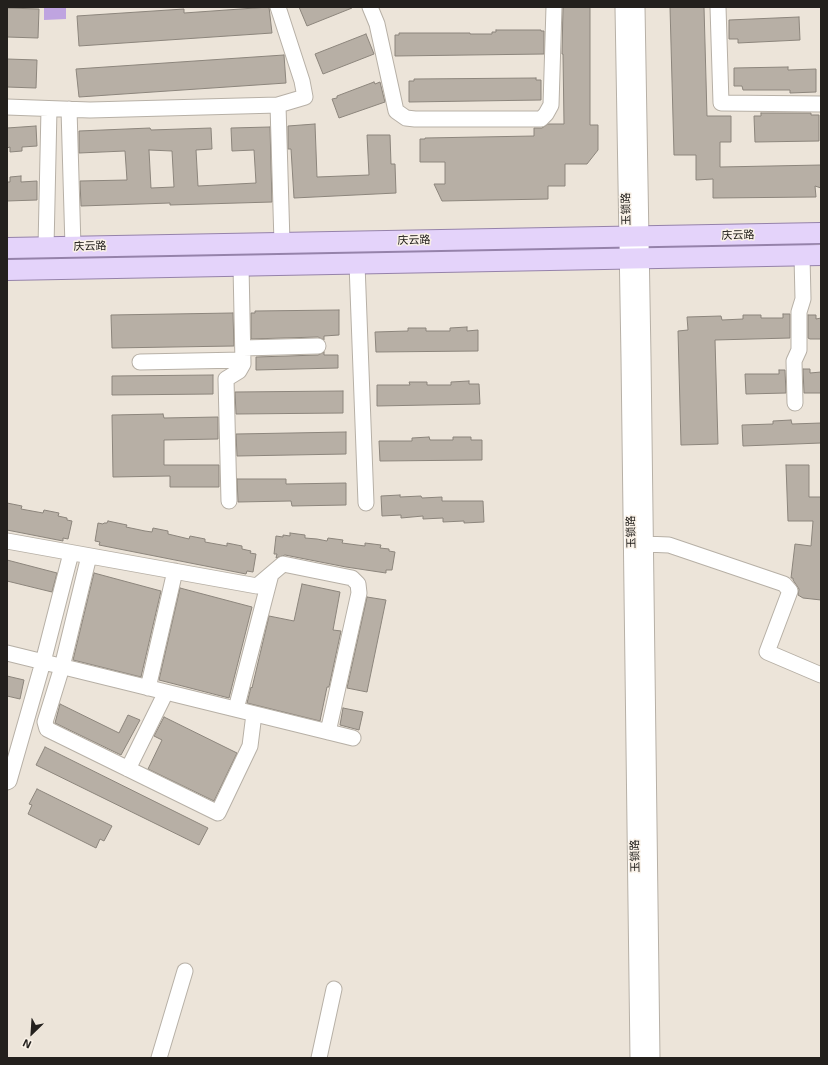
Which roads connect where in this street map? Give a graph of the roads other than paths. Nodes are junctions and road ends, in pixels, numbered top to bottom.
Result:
1 (278, 7) edge
2 (370, 7) edge
3 (554, 7) edge
4 (623, 7) edge
5 (637, 7) edge
6 (718, 7) edge
7 (821, 104) edge
8 (278, 106) junction
9 (7, 107) edge
10 (49, 109) junction
11 (69, 109) junction
12 (821, 233) edge
13 (634, 236) junction
14 (282, 243) junction
15 (46, 247) junction
16 (73, 247) junction
17 (7, 248) edge
18 (812, 256) edge
19 (634, 259) junction
20 (357, 264) junction
21 (241, 266) junction
22 (7, 270) edge
23 (318, 346) dead end
24 (243, 354) junction
25 (140, 362) dead end
26 (795, 403) dead end
27 (229, 502) dead end
28 (366, 503) dead end
29 (7, 541) edge
30 (645, 544) junction
31 (71, 553) junction
32 (89, 556) junction
33 (175, 571) junction
34 (271, 574) junction
35 (7, 653) edge
36 (42, 662) junction
37 (62, 667) junction
38 (821, 676) edge
39 (148, 688) junction
40 (166, 692) junction
41 (236, 709) junction
42 (254, 714) junction
43 (328, 732) junction
44 (353, 738) dead end
45 (128, 769) junction
46 (7, 782) edge
47 (185, 971) dead end
48 (334, 988) dead end
49 (159, 1058) edge
50 (319, 1058) edge
51 (638, 1058) edge
52 (652, 1058) edge

1 - 8 street
2 - 3 street
4 - 13 street, 玉锁路
5 - 13 street, 玉锁路
6 - 7 street
8 - 11 street
8 - 14 street
9 - 10 street
10 - 11 street
10 - 15 street
11 - 16 street
12 - 13 main road, 庆云路
13 - 14 main road, 庆云路
13 - 19 street, 玉锁路
14 - 16 main road, 庆云路
15 - 16 main road, 庆云路
15 - 17 main road, 庆云路
18 - 19 main road, 庆云路
18 - 26 street
19 - 20 main road, 庆云路
19 - 30 street, 玉锁路
19 - 51 street, 玉锁路
20 - 21 main road, 庆云路
20 - 28 street
21 - 22 main road, 庆云路
21 - 24 street
23 - 24 street
24 - 25 street
24 - 27 street
29 - 31 street
30 - 38 street
30 - 52 street, 玉锁路
31 - 32 street
31 - 36 street
32 - 33 street
32 - 37 street
33 - 34 street
33 - 39 street
34 - 41 street
34 - 43 street
35 - 36 street
36 - 37 street
36 - 46 street
37 - 39 street
37 - 45 street
39 - 40 street
40 - 41 street
40 - 45 street
41 - 42 street
42 - 43 street
42 - 45 street
43 - 44 street
47 - 49 street
48 - 50 street

